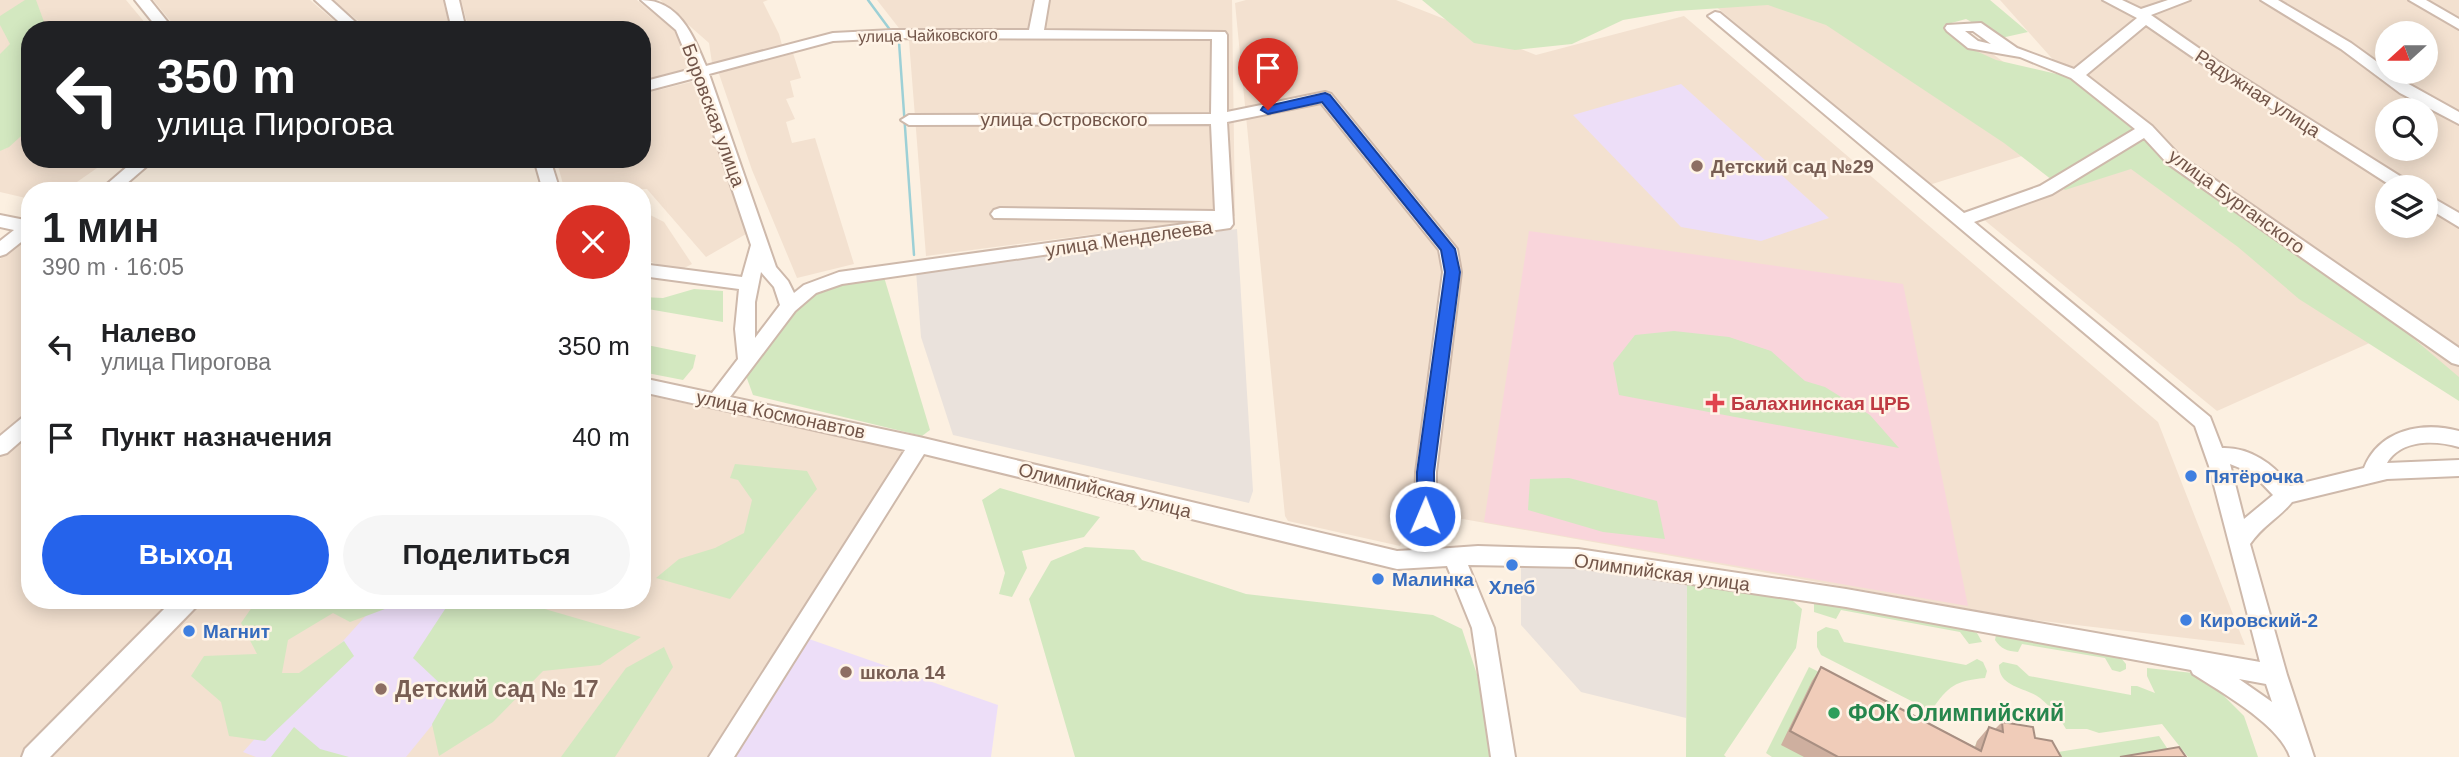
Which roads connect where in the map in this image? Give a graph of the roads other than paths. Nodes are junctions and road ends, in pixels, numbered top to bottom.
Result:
1 (142, 0) edge
2 (322, 0) edge
3 (452, 0) edge
4 (648, 0) edge
5 (1042, 0) edge
6 (2110, 0) edge
7 (2183, 0) edge
8 (2268, 0) edge
9 (2416, 0) edge
10 (1715, 16) dead end
11 (2143, 16) junction
12 (160, 21) edge
13 (346, 21) edge
14 (457, 21) edge
15 (2459, 25) edge
16 (1036, 34) junction
17 (2013, 52) dead end
18 (701, 72) junction
19 (2076, 75) junction
20 (651, 85) edge
21 (1219, 119) junction
22 (2459, 119) edge
23 (909, 120) dead end
24 (2146, 130) junction
25 (136, 168) edge
26 (2386, 175) edge
27 (118, 182) edge
28 (2438, 208) edge
29 (1000, 214) dead end
30 (0, 221) edge
31 (1960, 221) junction
32 (2459, 221) edge
33 (21, 225) edge
34 (1224, 225) junction
35 (21, 233) edge
36 (760, 245) junction
37 (0, 250) edge
38 (651, 271) edge
39 (747, 284) junction
40 (782, 285) junction
41 (810, 289) junction
42 (789, 306) junction
43 (2459, 358) edge
44 (748, 361) junction
45 (651, 387) edge
46 (717, 400) junction
47 (21, 430) edge
48 (2459, 439) edge
49 (919, 445) junction
50 (0, 447) edge
51 (2219, 466) junction
52 (2459, 468) edge
53 (2372, 474) junction
54 (2285, 495) junction
55 (2239, 542) junction
56 (1454, 557) junction
57 (1425, 559) junction
58 (179, 609) edge
59 (2188, 660) junction
60 (2275, 675) junction
61 (2300, 749) edge
62 (34, 757) edge
63 (721, 757) edge
64 (1503, 757) edge

1 - 12 street
2 - 13 street
3 - 14 street
4 - 18 street, Боровская улица
5 - 16 street
6 - 11 street, Радужная улица
7 - 11 street
8 - 22 street
9 - 15 street
10 - 31 street
11 - 19 street
11 - 26 street, Радужная улица
16 - 18 street, улица Чайковского
16 - 21 street, улица Чайковского
17 - 19 street, улица Бурганского
18 - 20 street, улица Чайковского
18 - 36 street, Боровская улица
19 - 24 street, улица Бурганского
21 - 23 street, улица Островского
21 - 34 street
21 - 57 street, улица Островского
24 - 31 street
24 - 43 street, улица Бурганского
25 - 27 street
28 - 32 street
29 - 34 street, улица Менделеева
30 - 33 street
31 - 51 street
34 - 41 street, улица Менделеева
35 - 37 street
36 - 39 street
36 - 40 street, Боровская улица
38 - 39 street
39 - 44 street
40 - 41 street, улица Менделеева
40 - 42 street, Боровская улица
41 - 42 street, улица Менделеева
42 - 44 street
44 - 46 street
45 - 46 street, улица Космонавтов
46 - 49 street, улица Космонавтов
47 - 50 street
48 - 53 street
49 - 57 street, Олимпийская улица
49 - 63 street
51 - 54 street
51 - 55 street
52 - 53 street
53 - 54 street
54 - 55 street
55 - 60 street
56 - 57 street, Олимпийская улица
56 - 59 street, Олимпийская улица
56 - 64 street
58 - 62 street
59 - 60 street, Олимпийская улица
59 - 61 street
60 - 61 street

